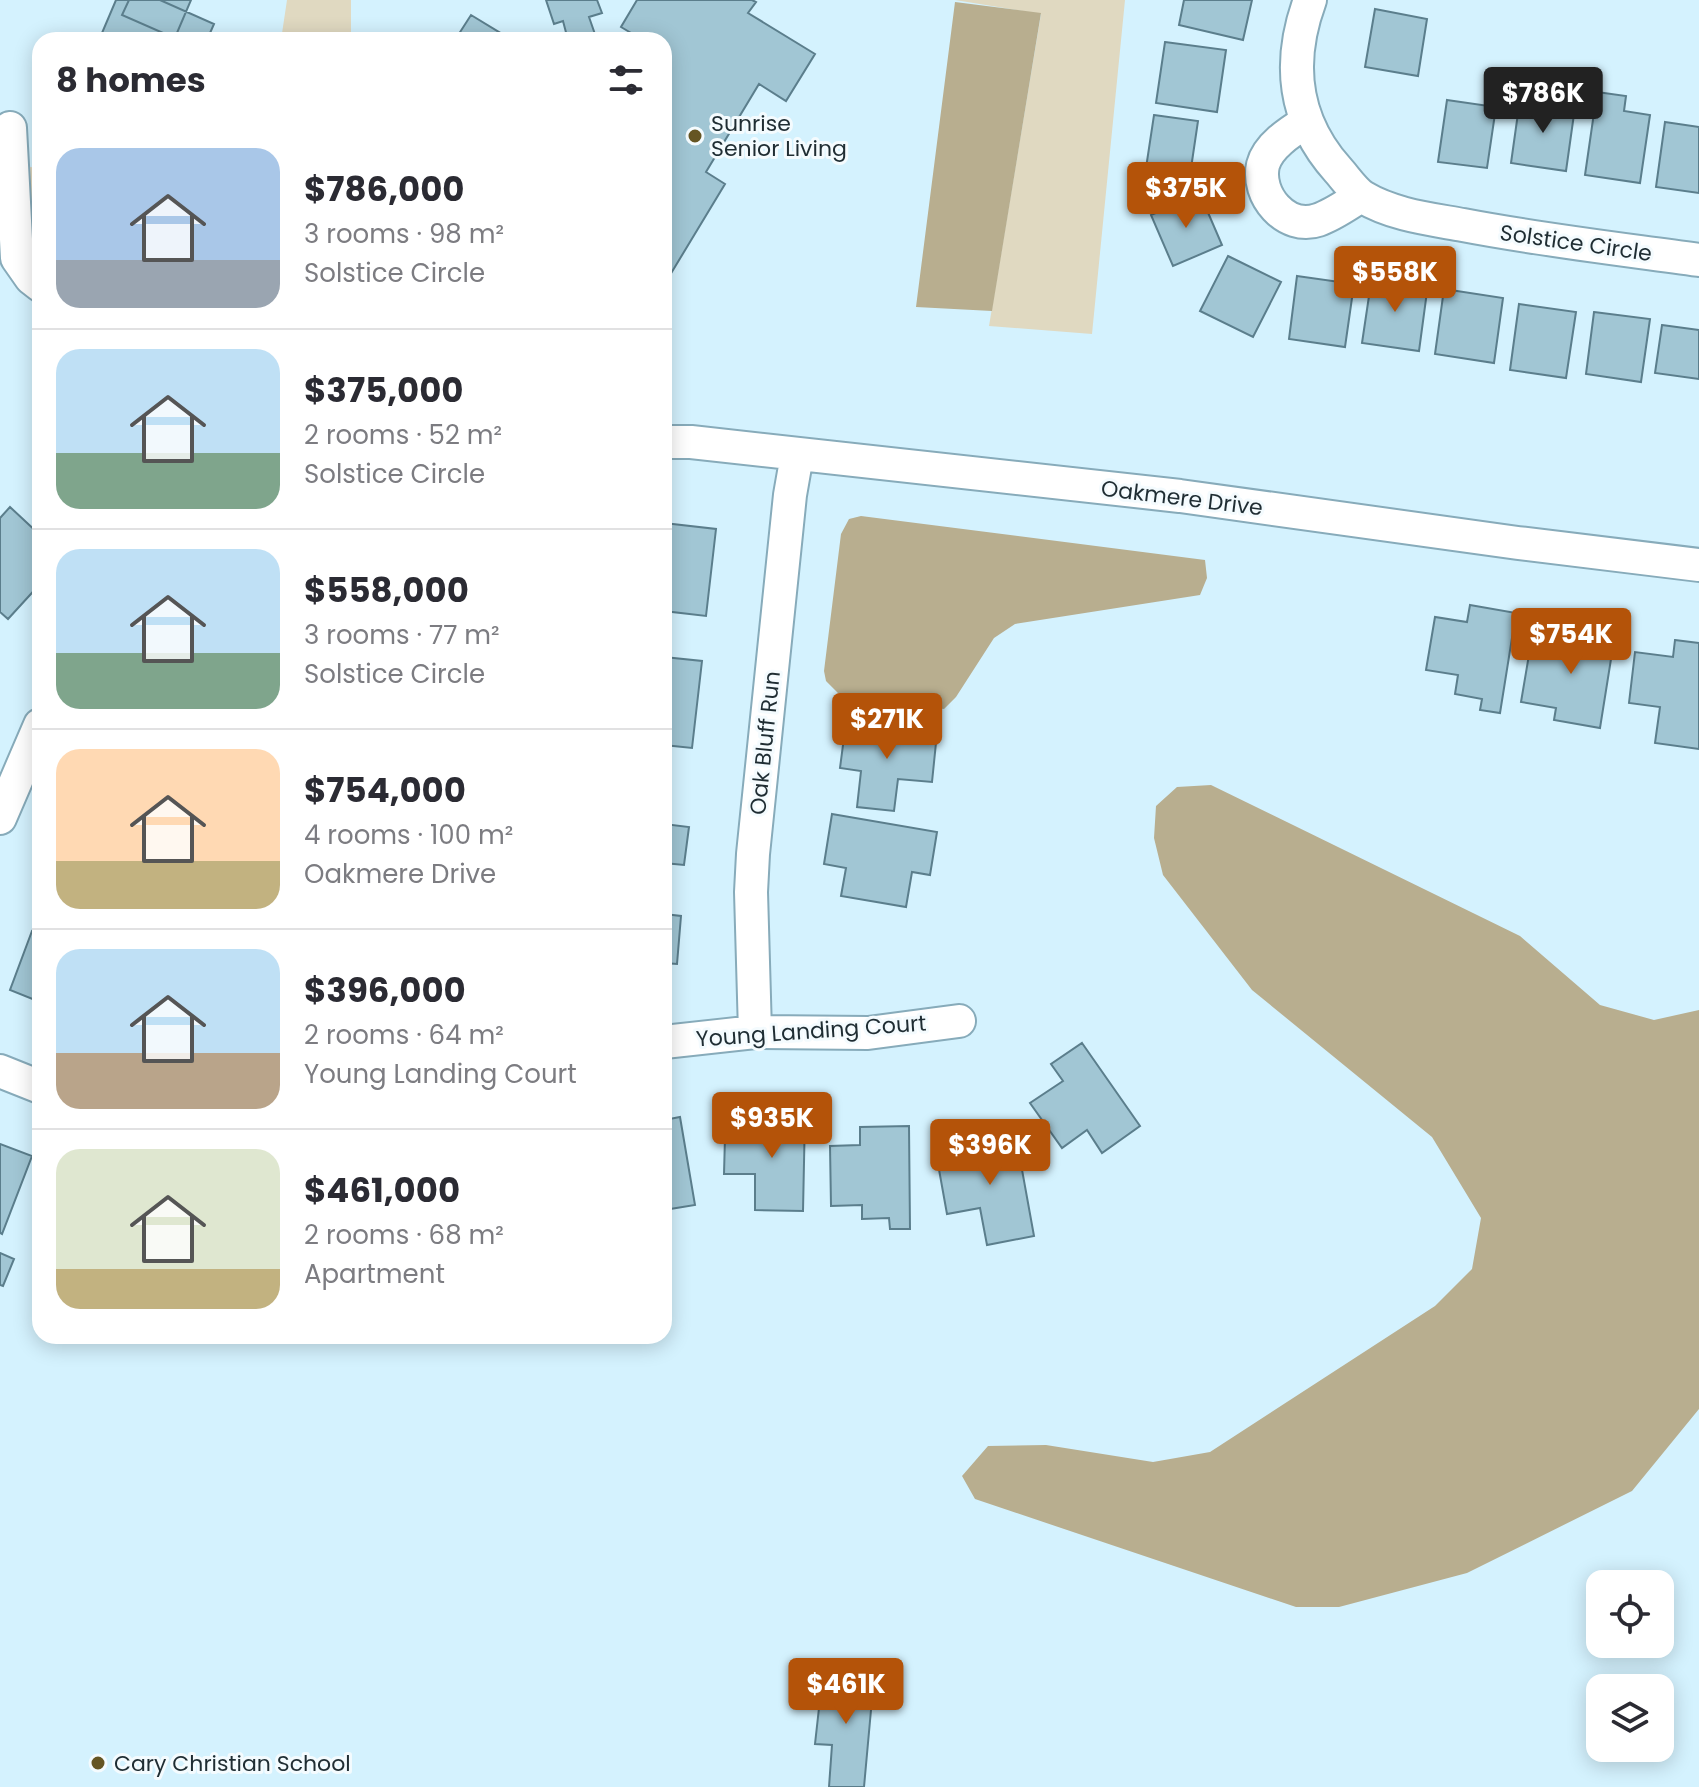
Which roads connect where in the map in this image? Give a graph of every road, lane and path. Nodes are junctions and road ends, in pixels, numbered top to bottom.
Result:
1 (1310, 0) edge
2 (1306, 122) junction
3 (10, 128) dead end
4 (1361, 196) junction
5 (1699, 260) edge
6 (32, 279) edge
7 (672, 442) edge
8 (797, 455) junction
9 (1699, 565) edge
10 (32, 744) edge
11 (0, 818) edge
12 (959, 1021) dead end
13 (755, 1032) junction
14 (672, 1041) edge
15 (0, 1071) edge
16 (32, 1084) edge

1 - 2 street, Solstice Circle
2 - 4 street, Solstice Circle
2 - 4 street
3 - 6 street
4 - 5 street, Solstice Circle
7 - 8 street, Oakmere Drive
8 - 9 street, Oakmere Drive
8 - 13 street, Oak Bluff Run
10 - 11 street
12 - 13 street, Young Landing Court
13 - 14 street, Young Landing Court
15 - 16 street

